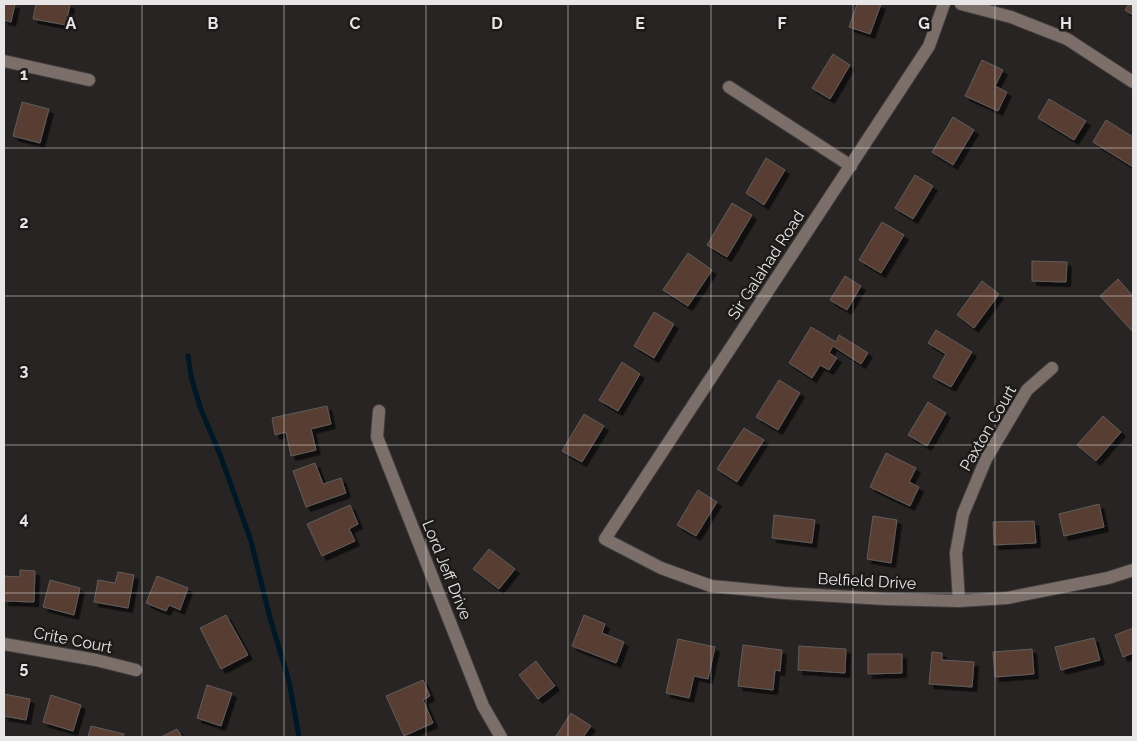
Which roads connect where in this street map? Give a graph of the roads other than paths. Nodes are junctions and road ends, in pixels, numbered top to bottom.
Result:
1 (944, 4) edge
2 (961, 4) edge
3 (4, 61) edge
4 (89, 80) dead end
5 (1133, 82) edge
6 (729, 86) dead end
7 (851, 166) junction
8 (1052, 368) dead end
9 (379, 411) dead end
10 (606, 539) joint
11 (1133, 570) edge
12 (959, 601) junction
13 (4, 644) edge
14 (136, 670) dead end
15 (501, 737) edge

1 - 7 street, Sir Galahad Road
2 - 5 street
3 - 4 street
6 - 7 street
7 - 10 street, Sir Galahad Road
8 - 12 street, Paxton Court
9 - 15 street, Lord Jeff Drive
10 - 12 street, Belfield Drive
11 - 12 street, Belfield Drive
13 - 14 street, Crite Court

